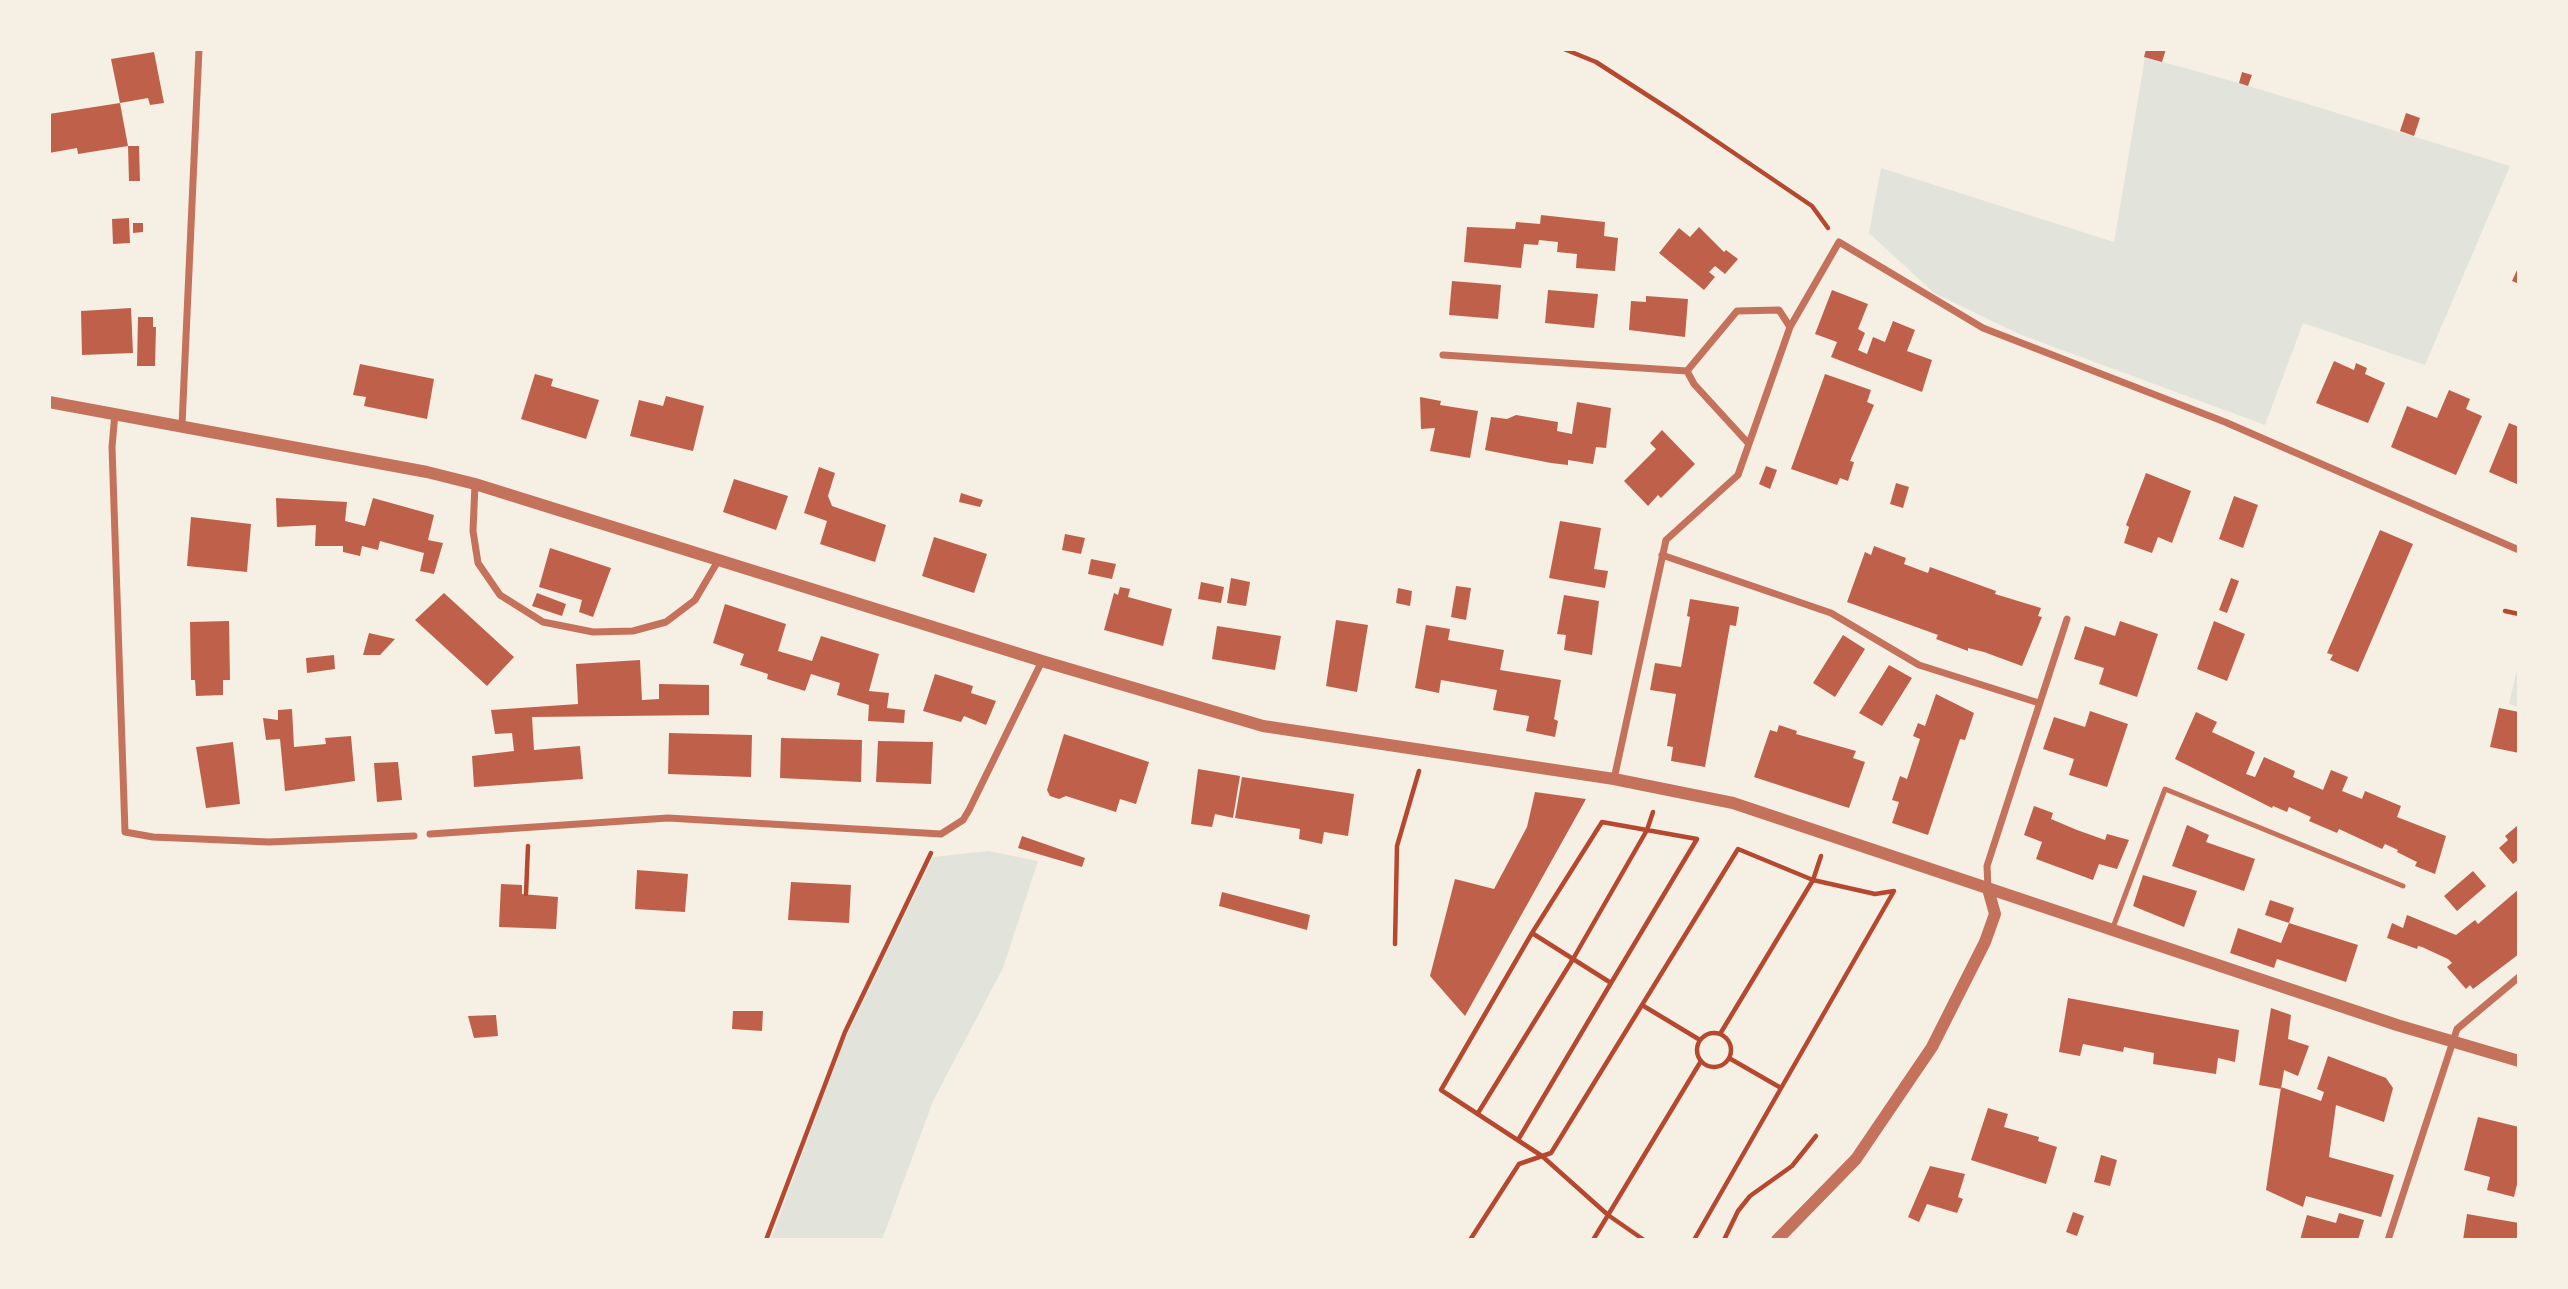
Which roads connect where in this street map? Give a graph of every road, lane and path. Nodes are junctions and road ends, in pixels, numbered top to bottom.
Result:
1 (198, 49) edge
2 (1564, 49) edge
3 (1839, 242) junction
4 (1790, 327) junction
5 (1443, 355) dead end
6 (1687, 371) junction
7 (49, 402) edge
8 (115, 413) junction
9 (182, 425) junction
10 (1748, 443) junction
11 (475, 484) junction
12 (2519, 550) edge
13 (1662, 555) junction
14 (718, 561) junction
15 (2505, 611) dead end
16 (2519, 614) edge
17 (2067, 619) dead end
18 (1042, 662) junction
19 (2039, 703) junction
20 (1426, 750) junction
21 (1614, 779) junction
22 (1653, 812) dead end
23 (528, 826) junction
24 (1647, 830) junction
25 (429, 834) dead end
26 (941, 834) junction
27 (1825, 834) junction
28 (414, 836) dead end
29 (1813, 880) junction
30 (2403, 886) dead end
31 (1989, 889) junction
32 (526, 894) dead end
33 (2112, 930) junction
34 (1532, 933) junction
35 (1395, 944) dead end
36 (1573, 959) junction
37 (2519, 977) edge
38 (1611, 983) junction
39 (1642, 1004) junction
40 (1720, 1034) junction
41 (1700, 1040) junction
42 (2452, 1041) junction
43 (1729, 1058) junction
44 (1701, 1061) junction
45 (2519, 1061) edge
46 (1781, 1088) junction
47 (1478, 1114) junction
48 (1816, 1136) dead end
49 (1518, 1140) junction
50 (1542, 1156) junction
51 (1608, 1215) junction
52 (766, 1240) edge
53 (1470, 1240) edge
54 (1593, 1240) edge
55 (1644, 1240) edge
56 (1694, 1240) edge
57 (1724, 1240) edge
58 (1777, 1240) edge
59 (2388, 1240) edge

1 - 9 street
2 - 3 path
3 - 4 street
3 - 12 street
4 - 6 street
4 - 10 street
5 - 6 street
6 - 10 street
7 - 8 street
8 - 9 street
8 - 28 street
9 - 11 street
10 - 13 street
11 - 14 street
11 - 14 street
13 - 19 street
13 - 21 street
14 - 18 street
15 - 16 path
17 - 19 street
18 - 20 street
18 - 26 street
19 - 31 street
20 - 21 street
20 - 35 path
21 - 27 street
22 - 24 path
23 - 25 street
23 - 26 street
23 - 32 path
24 - 34 path
24 - 36 path
24 - 38 path
26 - 52 path
27 - 29 path
27 - 31 street
29 - 39 path
29 - 40 path
29 - 46 path
30 - 33 lane
31 - 33 street
31 - 58 street
33 - 42 street
34 - 36 path
34 - 47 path
36 - 38 path
36 - 47 path
37 - 42 street
38 - 49 path
39 - 41 path
39 - 50 path
40 - 41 path
40 - 43 path
41 - 44 path
42 - 45 street
42 - 59 street
43 - 44 path
43 - 46 path
44 - 51 path
46 - 56 path
47 - 49 path
48 - 57 path
49 - 50 path
50 - 51 path
50 - 53 path
51 - 54 path
51 - 55 path

